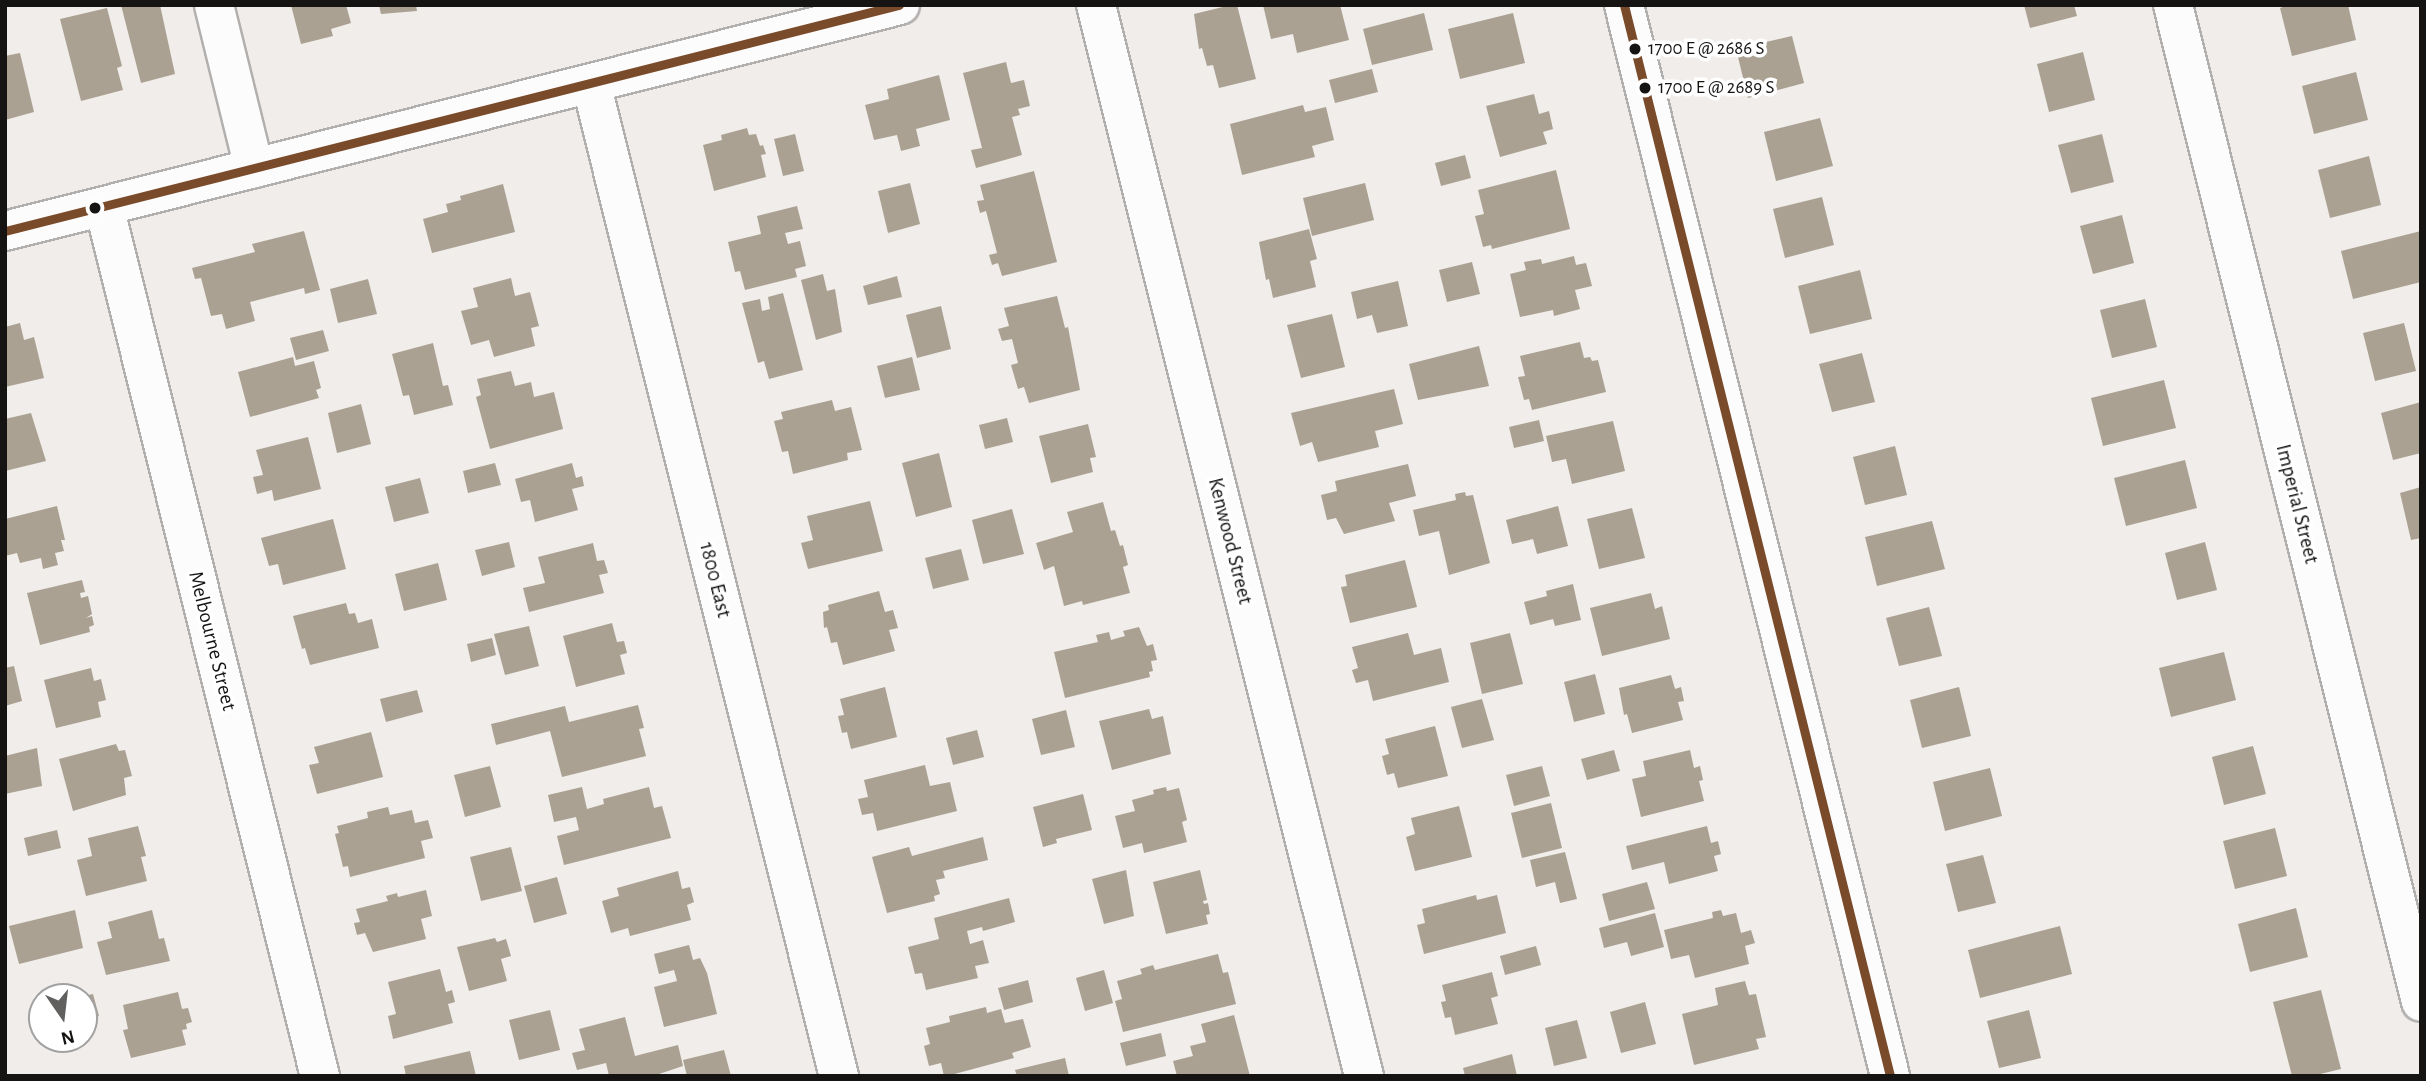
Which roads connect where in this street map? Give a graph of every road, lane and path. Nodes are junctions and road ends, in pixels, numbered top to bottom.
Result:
1 (214, 5) edge
2 (900, 5) edge
3 (1096, 5) edge
4 (1625, 5) edge
5 (2173, 5) edge
6 (591, 83) junction
7 (254, 168) junction
8 (104, 206) junction
9 (5, 231) edge
10 (2421, 1002) edge
11 (320, 1076) edge
12 (839, 1076) edge
13 (1364, 1076) edge
14 (1890, 1076) edge

1 - 7 street
2 - 6 street
3 - 13 street, Kenwood Street
4 - 14 street
5 - 10 street, Imperial Street
6 - 7 street
6 - 12 street, 1800 East
7 - 8 street
8 - 9 street
8 - 11 street, Melbourne Street

